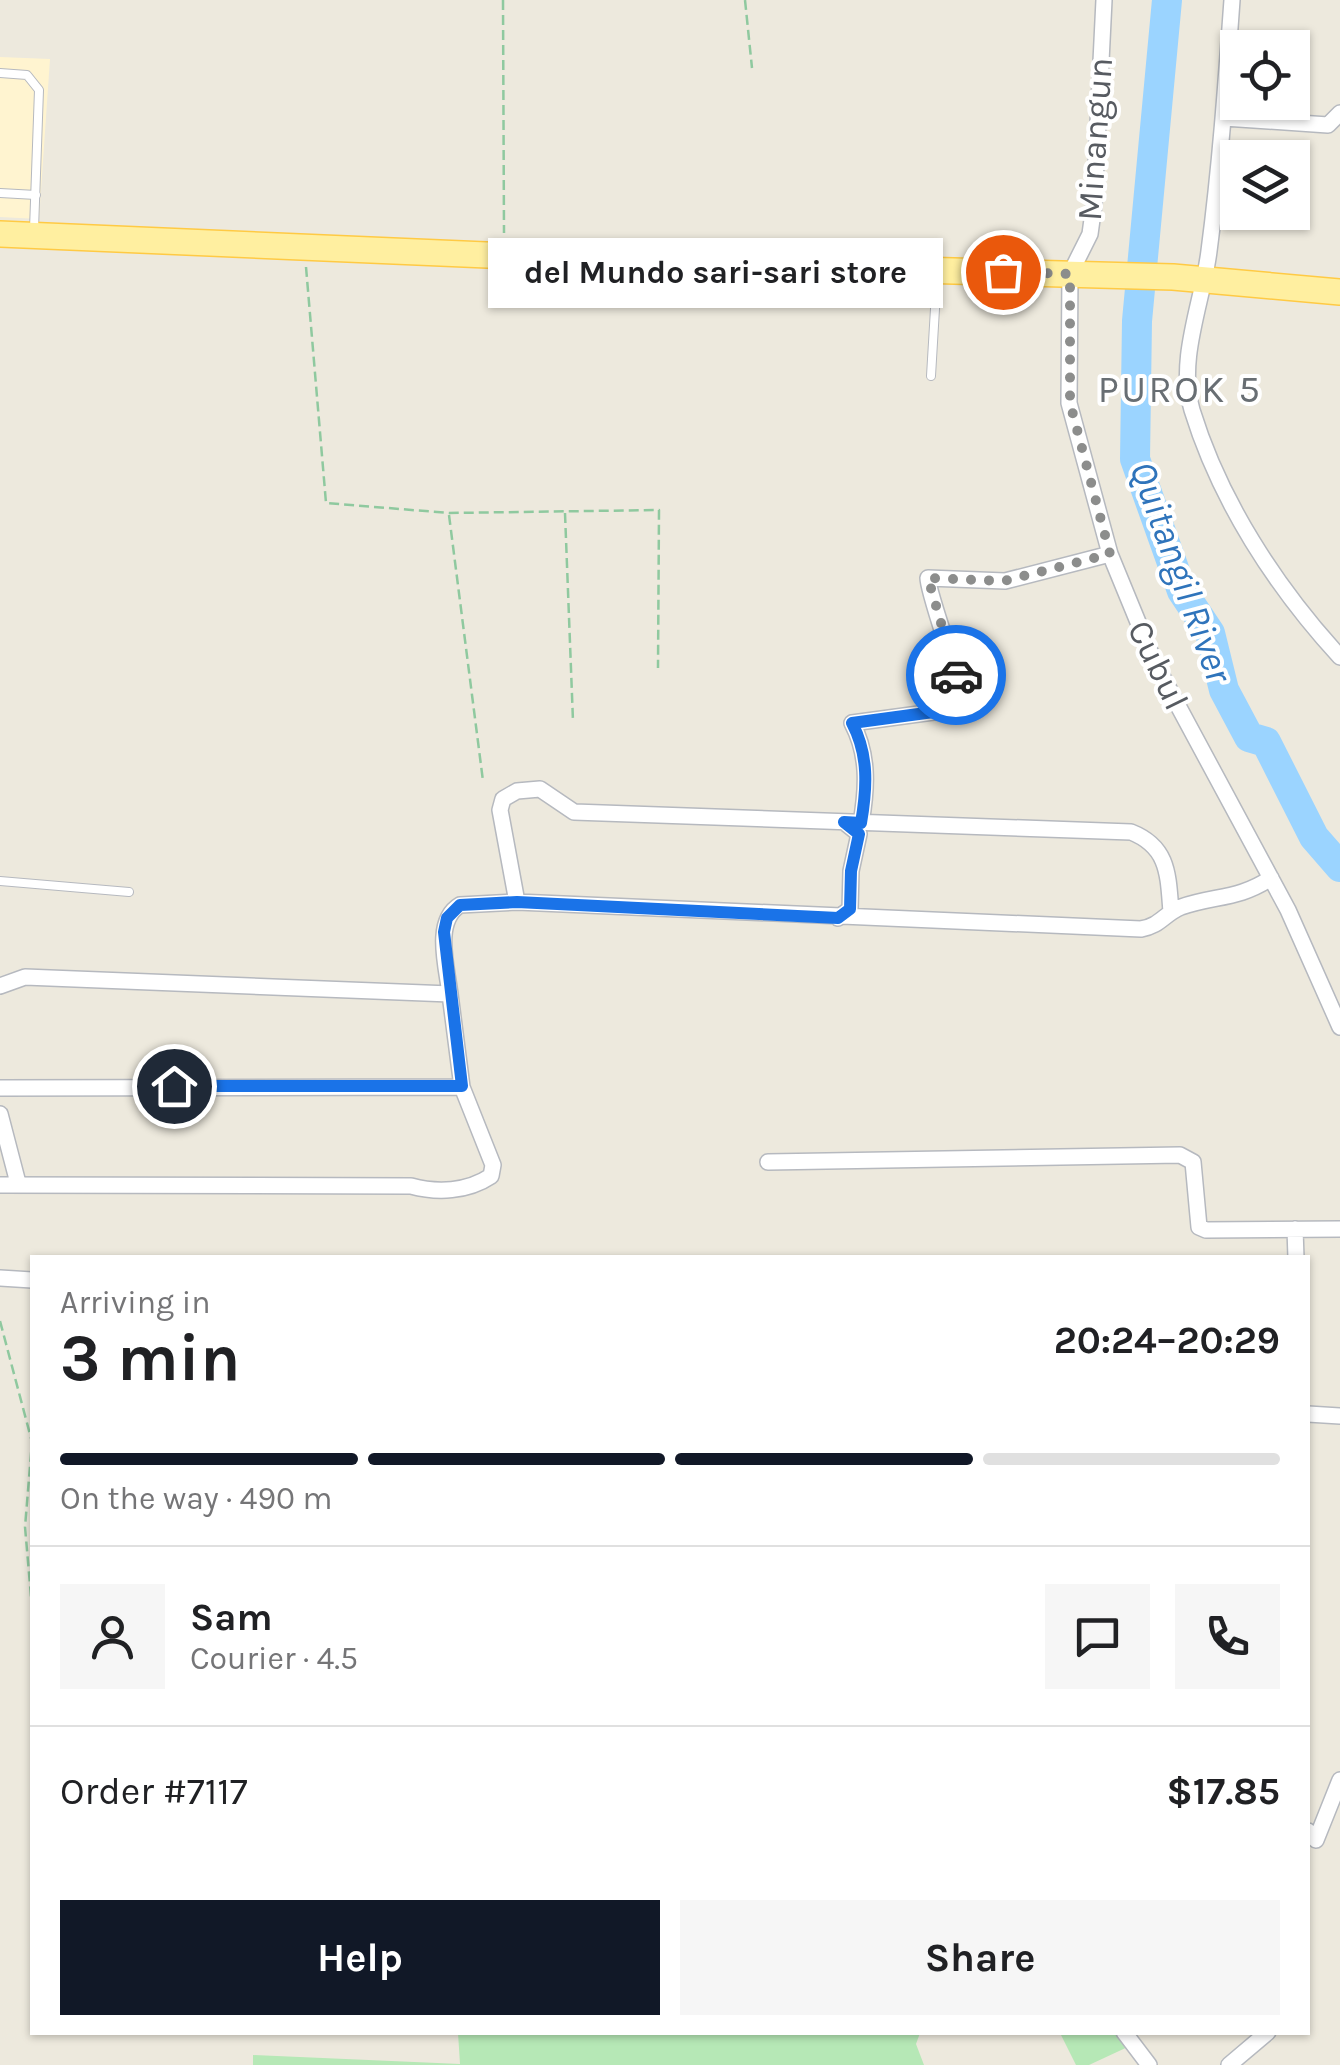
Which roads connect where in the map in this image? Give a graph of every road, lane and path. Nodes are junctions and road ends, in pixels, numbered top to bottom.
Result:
1 (503, 0) edge
2 (746, 0) edge
3 (1104, 0) edge
4 (1232, 0) edge
5 (1230, 30) edge
6 (752, 68) dead end
7 (0, 73) edge
8 (1340, 114) edge
9 (1224, 120) edge
10 (1254, 120) edge
11 (0, 194) edge
12 (36, 195) junction
13 (0, 234) edge
14 (34, 235) junction
15 (304, 246) junction
16 (505, 254) junction
17 (937, 270) junction
18 (1079, 274) junction
19 (1206, 279) junction
20 (1340, 292) edge
21 (932, 376) dead end
22 (565, 512) junction
23 (449, 513) junction
24 (1110, 554) junction
25 (1340, 657) edge
26 (658, 668) dead end
27 (574, 721) dead end
28 (484, 781) dead end
29 (844, 822) junction
30 (861, 823) junction
31 (1271, 878) junction
32 (0, 881) edge
33 (129, 892) dead end
34 (517, 902) junction
35 (1171, 912) junction
36 (838, 918) junction
37 (0, 986) edge
38 (450, 994) junction
39 (1340, 1027) edge
40 (462, 1086) junction
41 (0, 1088) edge
42 (0, 1114) edge
43 (768, 1162) dead end
44 (18, 1182) junction
45 (0, 1184) edge
46 (1295, 1229) junction
47 (1340, 1229) edge
48 (1296, 1255) edge
49 (0, 1278) edge
50 (30, 1280) edge
51 (0, 1320) edge
52 (1310, 1414) edge
53 (1340, 1416) edge
54 (30, 1434) edge
55 (30, 1475) edge
56 (30, 1586) edge
57 (1340, 1780) edge
58 (1310, 1834) edge
59 (1126, 2035) edge
60 (1264, 2035) edge
61 (1149, 2065) edge
62 (1229, 2065) edge

1 - 16 path
2 - 6 path
3 - 18 street, Minangun
4 - 5 street
7 - 12 lane
8 - 10 street
9 - 19 street
11 - 12 lane
12 - 14 lane
13 - 14 main road
14 - 15 main road
15 - 16 main road
15 - 23 path
16 - 17 main road
17 - 18 main road
17 - 21 lane
18 - 19 main road
18 - 24 street, Cubul
19 - 20 main road
19 - 25 street
22 - 23 path
22 - 26 path
22 - 27 path
23 - 28 path
24 - 30 street
24 - 31 street, Cubul
29 - 30 street
29 - 34 street
29 - 36 street
30 - 35 street
31 - 35 street
31 - 39 street, Cubul
32 - 33 lane
34 - 36 street
34 - 38 street
35 - 36 street
37 - 38 street
38 - 40 street
40 - 41 street
40 - 44 street
42 - 44 street
43 - 46 street
44 - 45 street
46 - 47 street
46 - 48 street
49 - 50 street
51 - 54 path
52 - 53 street
55 - 56 path
57 - 58 street
59 - 61 street
60 - 62 street

